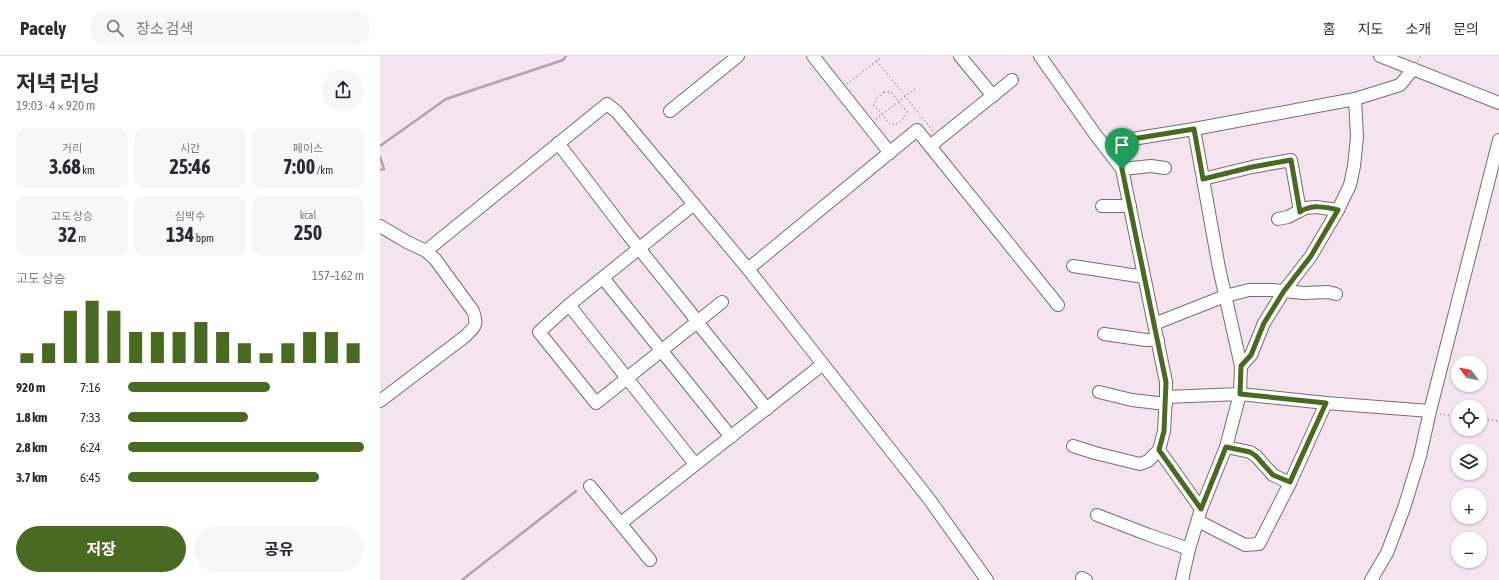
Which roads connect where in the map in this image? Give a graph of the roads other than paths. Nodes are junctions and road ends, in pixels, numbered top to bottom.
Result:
1 (738, 56) edge
2 (813, 56) edge
3 (960, 56) edge
4 (1040, 56) edge
5 (1380, 56) edge
6 (1413, 69) junction
7 (1012, 80) dead end
8 (993, 96) junction
9 (1355, 99) junction
10 (1499, 103) edge
11 (670, 111) dead end
12 (1194, 129) junction
13 (1499, 140) edge
14 (934, 142) junction
15 (558, 143) junction
16 (890, 153) junction
17 (1165, 168) dead end
18 (1122, 169) junction
19 (1203, 179) junction
20 (694, 204) junction
21 (1102, 206) dead end
22 (1130, 206) junction
23 (1338, 210) junction
24 (1300, 212) junction
25 (1278, 219) dead end
26 (380, 226) edge
27 (639, 248) junction
28 (426, 251) junction
29 (1072, 266) dead end
30 (748, 269) junction
31 (1144, 277) junction
32 (603, 278) junction
33 (1284, 291) junction
34 (1336, 294) dead end
35 (1226, 296) junction
36 (722, 302) dead end
37 (569, 305) junction
38 (1058, 305) dead end
39 (697, 322) junction
40 (1154, 324) junction
41 (1104, 334) dead end
42 (1158, 340) junction
43 (662, 351) junction
44 (823, 364) junction
45 (1241, 366) junction
46 (627, 379) junction
47 (1099, 392) dead end
48 (1240, 394) junction
49 (380, 401) edge
50 (1166, 401) junction
51 (1326, 403) junction
52 (767, 409) junction
53 (1430, 411) junction
54 (731, 437) junction
55 (1073, 446) dead end
56 (1226, 447) junction
57 (1159, 450) junction
58 (695, 464) junction
59 (1290, 482) junction
60 (590, 486) dead end
61 (1201, 509) junction
62 (1097, 515) dead end
63 (1198, 521) junction
64 (621, 523) junction
65 (1189, 549) junction
66 (650, 560) dead end
67 (987, 580) edge
68 (1182, 580) edge
69 (1371, 580) edge

1 - 11 street
2 - 16 street
3 - 8 street
4 - 18 street
5 - 6 street
6 - 9 street
6 - 10 street
7 - 8 street
8 - 14 street
9 - 12 street
9 - 23 street
12 - 18 street
12 - 19 street
13 - 53 street
14 - 16 street
14 - 38 street
15 - 20 street
15 - 27 street
15 - 28 street
16 - 30 street
17 - 18 street
18 - 22 street
19 - 24 street
19 - 35 street
20 - 27 street
20 - 30 street
21 - 22 street
22 - 31 street
23 - 24 street
23 - 33 street
24 - 25 street
26 - 28 street
27 - 32 street
27 - 39 street
28 - 49 street
29 - 31 street
30 - 44 street
31 - 40 street
32 - 37 street
32 - 43 street
33 - 34 street
33 - 35 street
33 - 45 street
35 - 40 street
35 - 45 street
36 - 39 street
37 - 46 street
37 - 46 street
39 - 43 street
39 - 52 street
40 - 42 street
41 - 42 street
42 - 50 street
43 - 46 street
43 - 54 street
44 - 52 street
44 - 67 street
45 - 48 street
46 - 58 street
47 - 50 street
48 - 50 street
48 - 51 street
48 - 56 street
50 - 57 street
51 - 53 street
51 - 59 street
52 - 54 street
53 - 69 street
54 - 58 street
55 - 57 street
56 - 59 street
56 - 61 street
57 - 61 street
58 - 64 street
59 - 63 street
60 - 64 street
61 - 63 street
62 - 65 street
63 - 65 street
64 - 66 street
65 - 68 street

